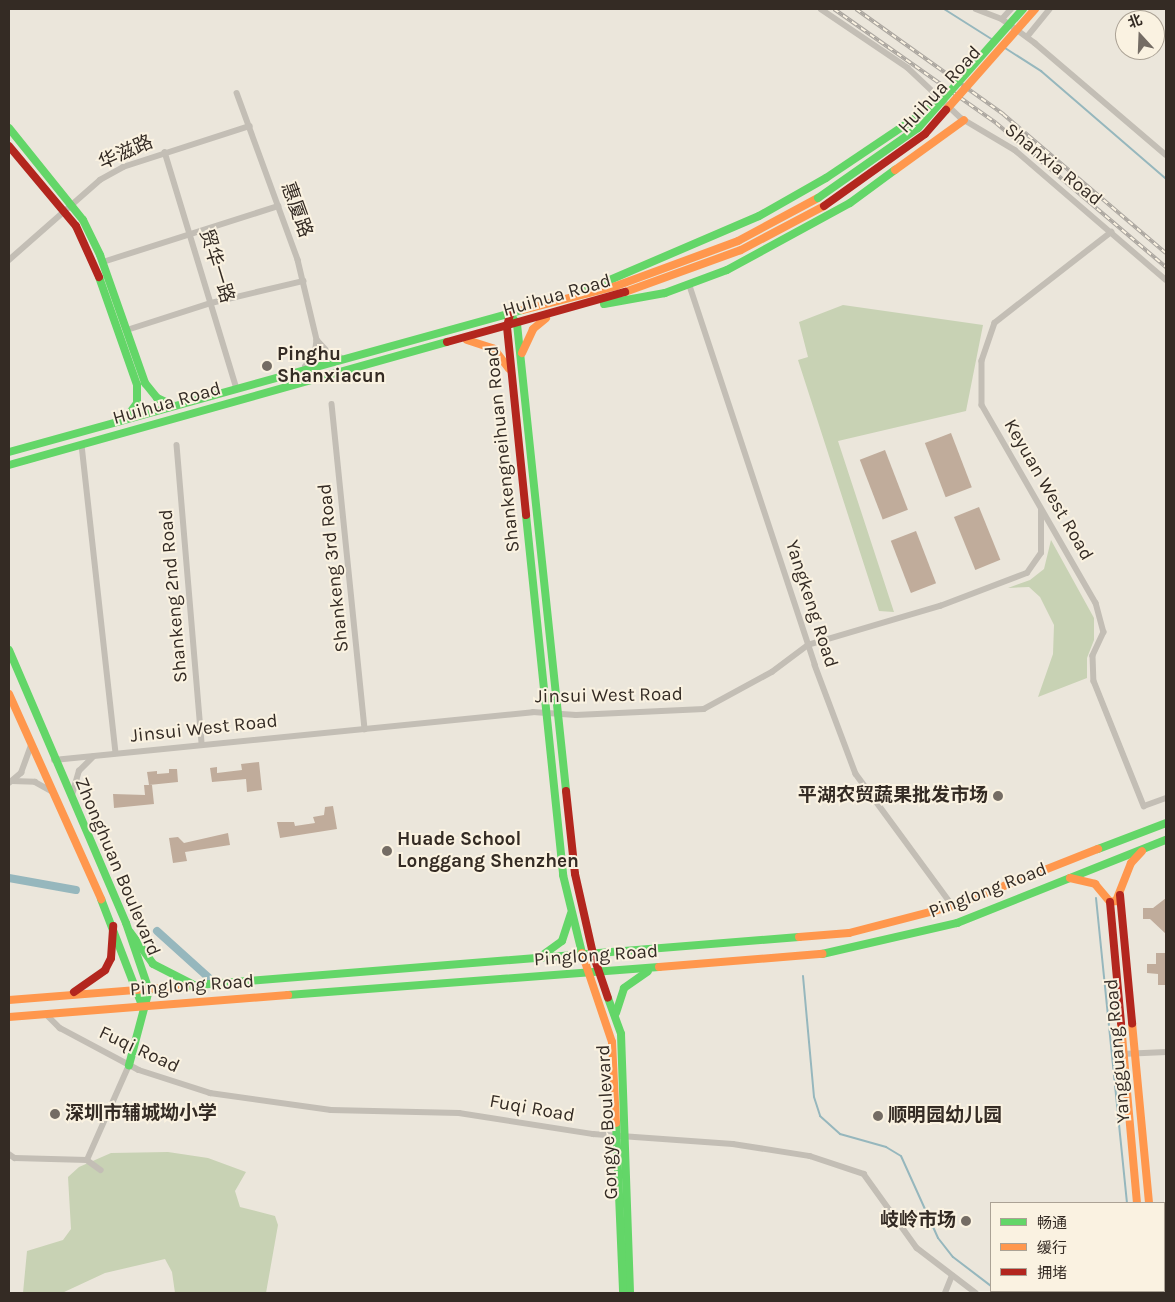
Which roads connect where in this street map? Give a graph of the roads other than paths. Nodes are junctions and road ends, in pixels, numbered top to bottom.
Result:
1 (821, 9) edge
2 (976, 9) edge
3 (1011, 9) edge
4 (1023, 9) edge
5 (1035, 9) edge
6 (1050, 9) edge
7 (1002, 20) junction
8 (1026, 37) junction
9 (237, 93) dead end
10 (942, 101) junction
11 (964, 120) junction
12 (250, 126) junction
13 (9, 128) edge
14 (9, 146) edge
15 (165, 152) junction
16 (1166, 155) edge
17 (71, 204) junction
18 (278, 206) junction
19 (63, 210) junction
20 (1112, 232) junction
21 (190, 234) junction
22 (9, 260) edge
23 (103, 262) junction
24 (1166, 280) edge
25 (303, 281) junction
26 (690, 286) junction
27 (567, 299) junction
28 (211, 303) junction
29 (570, 309) junction
30 (510, 314) junction
31 (552, 314) junction
32 (517, 324) junction
33 (507, 327) junction
34 (127, 330) junction
35 (317, 340) junction
36 (460, 340) junction
37 (343, 358) junction
38 (520, 359) junction
39 (302, 369) junction
40 (512, 376) junction
41 (237, 389) junction
42 (332, 404) dead end
43 (174, 405) junction
44 (125, 419) junction
45 (82, 445) junction
46 (176, 445) dead end
47 (9, 452) edge
48 (9, 465) edge
49 (1041, 510) junction
50 (808, 645) junction
51 (9, 650) edge
52 (9, 694) edge
53 (545, 713) junction
54 (557, 714) junction
55 (365, 729) junction
56 (31, 745) junction
57 (202, 745) junction
58 (116, 753) junction
59 (95, 756) junction
60 (54, 760) junction
61 (10, 782) edge
62 (51, 792) junction
63 (1166, 798) edge
64 (72, 803) junction
65 (1166, 823) edge
66 (1166, 840) edge
67 (1148, 847) junction
68 (1064, 879) junction
69 (1120, 895) junction
70 (1110, 902) junction
71 (953, 906) junction
72 (570, 913) junction
73 (113, 926) junction
74 (130, 932) junction
75 (593, 954) junction
76 (582, 955) junction
77 (534, 959) junction
78 (660, 968) junction
79 (600, 972) junction
80 (589, 973) junction
81 (207, 985) junction
82 (136, 990) junction
83 (149, 990) junction
84 (62, 996) junction
85 (9, 1000) edge
86 (142, 1005) junction
87 (616, 1013) junction
88 (46, 1014) junction
89 (9, 1017) edge
90 (1166, 1052) edge
91 (1133, 1053) junction
92 (1122, 1054) junction
93 (130, 1065) junction
94 (622, 1137) junction
95 (9, 1154) edge
96 (87, 1160) junction
97 (101, 1170) dead end
98 (1137, 1202) edge
99 (1149, 1202) edge
100 (952, 1276) junction
101 (623, 1293) edge
102 (630, 1293) edge
103 (945, 1293) edge
104 (976, 1293) edge

1 - 10 street, Shanxia Road
2 - 7 street
3 - 7 street
4 - 27 main road, Huihua Road, bridge
5 - 29 main road, Huihua Road, bridge
6 - 8 street
7 - 8 street
8 - 16 street
9 - 12 street, 惠厦路
10 - 11 street, Shanxia Road
10 - 27 main road
11 - 20 street, Shanxia Road
11 - 26 main road
12 - 15 street, 华滋路
12 - 18 street, 惠厦路
13 - 17 main road
14 - 19 main road
15 - 17 street, 华滋路
15 - 21 street, 贸华一路
17 - 19 street, 华滋路
17 - 23 main road
18 - 21 street
18 - 25 street, 惠厦路
19 - 22 street, 华滋路
19 - 44 main road
20 - 24 street, Shanxia Road
20 - 49 street, Keyuan West Road
21 - 23 street
21 - 28 street, 贸华一路
23 - 34 main road
25 - 28 street
25 - 35 street, 惠厦路
26 - 29 main road
26 - 50 street, Yangkeng Road
27 - 30 main road, Huihua Road
28 - 34 street
28 - 41 street, 贸华一路
29 - 31 main road, Huihua Road
30 - 32 main road, Shankengneihuan Road
30 - 33 main road, Shankengneihuan Road
30 - 37 main road, Huihua Road
31 - 32 main road, Huihua Road
31 - 38 main road
32 - 33 main road, Huihua Road
32 - 38 main road, Shankengneihuan Road
33 - 36 main road, Huihua Road
33 - 40 main road, Shankengneihuan Road
34 - 43 main road
35 - 37 street
35 - 39 street
36 - 40 main road
36 - 45 main road, Huihua Road
37 - 39 main road, Huihua Road
38 - 54 main road, Shankengneihuan Road
39 - 41 main road, Huihua Road
40 - 53 main road, Shankengneihuan Road
41 - 43 main road, Huihua Road
42 - 55 street, Shankeng 3rd Road
43 - 44 main road, Huihua Road
44 - 47 main road, Huihua Road
45 - 48 main road, Huihua Road
45 - 58 street
46 - 57 street, Shankeng 2nd Road
49 - 50 street, Jinsui West Road
49 - 63 street, Keyuan West Road
50 - 54 street, Jinsui West Road
50 - 71 street, Yangkeng Road
51 - 60 main road, Zhonghuan Boulevard
52 - 56 main road, Zhonghuan Boulevard
53 - 54 street, Jinsui West Road
53 - 55 street, Jinsui West Road
53 - 72 main road, Shankengneihuan Road
54 - 75 main road, Shankengneihuan Road
55 - 57 street, Jinsui West Road
56 - 61 street
56 - 62 main road, Zhonghuan Boulevard
57 - 58 street, Jinsui West Road
58 - 59 street, Jinsui West Road
59 - 60 street, Jinsui West Road
59 - 64 street
60 - 64 main road, Zhonghuan Boulevard
61 - 62 street
62 - 73 main road, Zhonghuan Boulevard
64 - 74 main road, Zhonghuan Boulevard
65 - 71 main road, Pinglong Road
66 - 67 main road, Pinglong Road
67 - 68 main road, Pinglong Road
67 - 69 main road
68 - 70 main road
68 - 78 main road, Pinglong Road
69 - 70 main road
69 - 91 main road, Yangguang Road
70 - 92 main road, Yangguang Road
71 - 75 main road, Pinglong Road
72 - 76 main road, Shankengneihuan Road
72 - 77 main road
73 - 82 main road, Zhonghuan Boulevard
73 - 84 main road
74 - 81 main road
74 - 83 main road, Zhonghuan Boulevard
75 - 76 main road, Pinglong Road
75 - 79 main road, Gongye Boulevard
76 - 77 main road, Pinglong Road
76 - 80 main road, Gongye Boulevard
77 - 81 main road, Pinglong Road
78 - 79 main road, Pinglong Road
78 - 87 main road
79 - 80 main road, Pinglong Road
79 - 87 main road, Gongye Boulevard
80 - 86 main road, Pinglong Road
80 - 94 main road, Gongye Boulevard
81 - 83 main road, Pinglong Road
82 - 83 main road, Pinglong Road
82 - 84 main road, Pinglong Road
82 - 86 main road, Zhonghuan Boulevard
83 - 86 main road
84 - 85 main road, Pinglong Road
86 - 88 main road, Pinglong Road
86 - 93 main road
87 - 94 main road, Gongye Boulevard
88 - 89 main road, Pinglong Road
88 - 93 street, Fuqi Road
90 - 91 street
91 - 92 street
91 - 99 main road, Yangguang Road
92 - 98 main road, Yangguang Road
93 - 94 street, Fuqi Road
93 - 96 street
94 - 100 street, Fuqi Road
94 - 101 main road, Gongye Boulevard
94 - 102 main road, Gongye Boulevard
95 - 96 street
96 - 97 street
100 - 103 street
100 - 104 street, Fuqi Road

